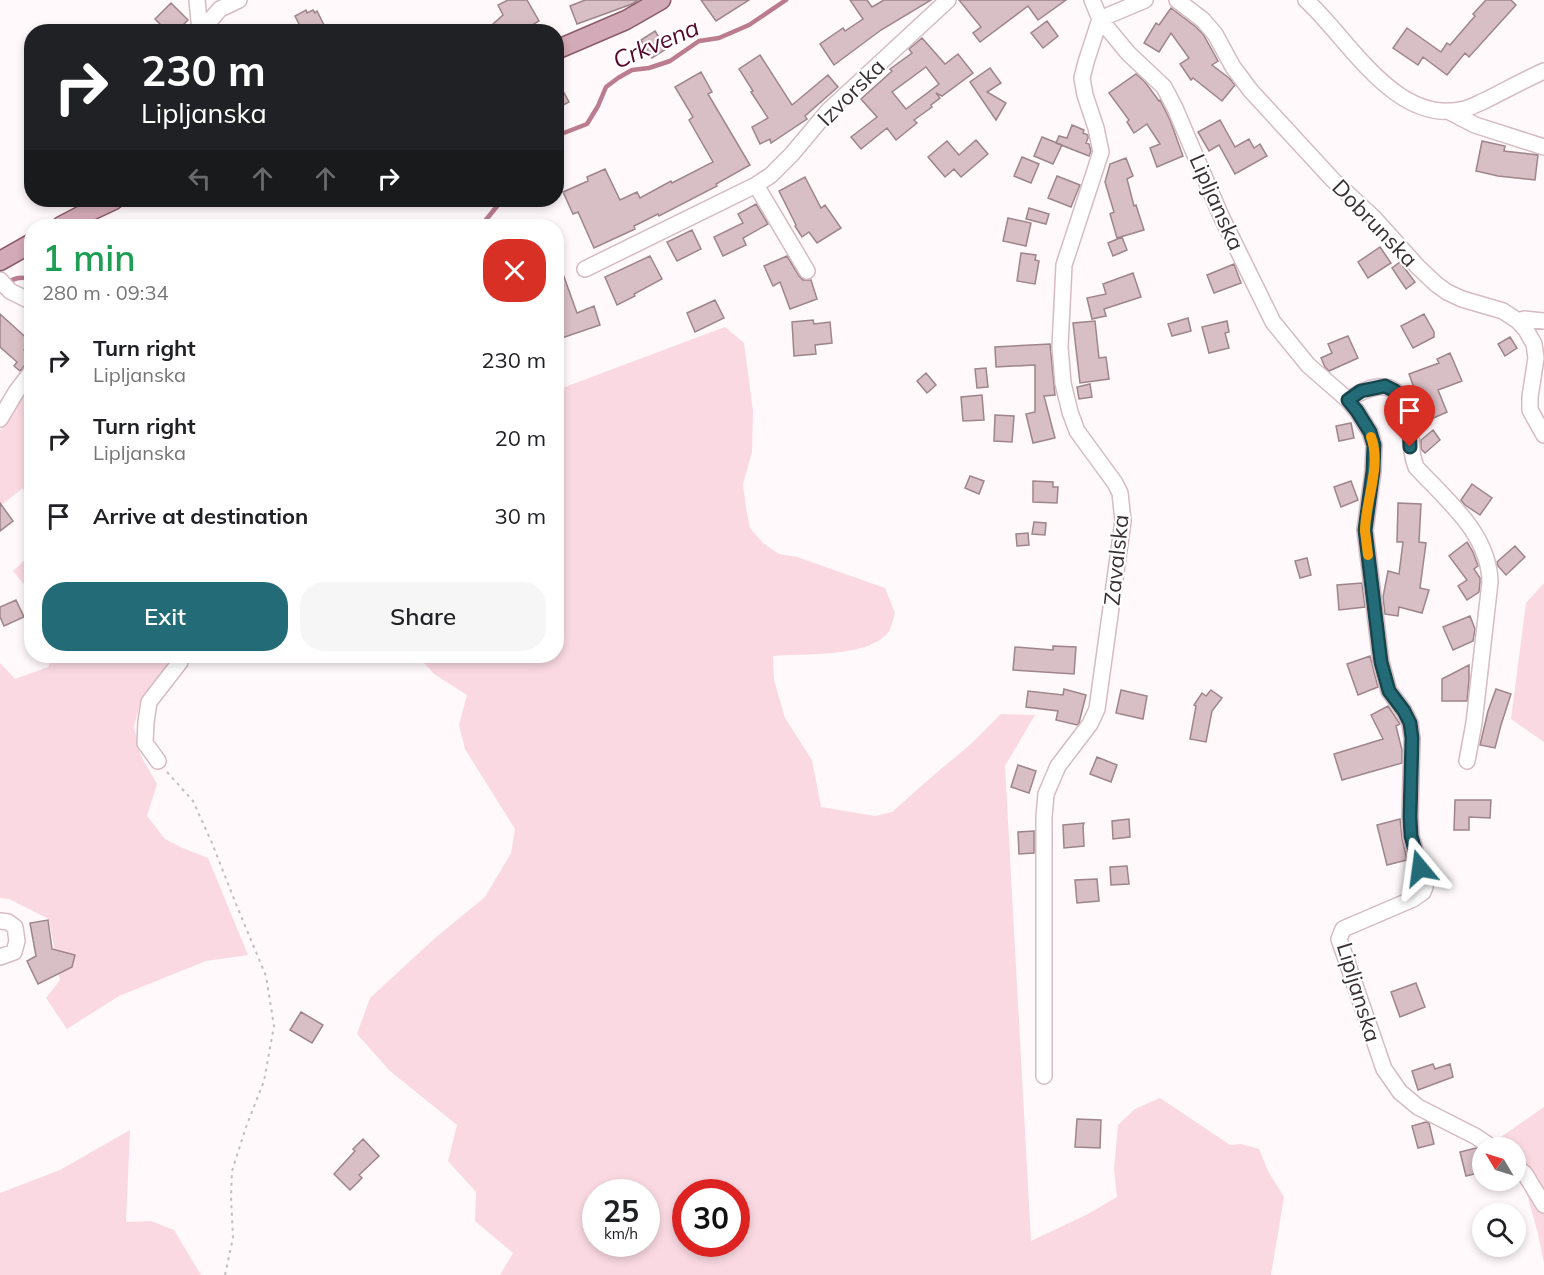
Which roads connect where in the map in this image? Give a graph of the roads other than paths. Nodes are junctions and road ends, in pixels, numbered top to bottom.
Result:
1 (198, 0) edge
2 (239, 0) edge
3 (661, 0) edge
4 (948, 0) edge
5 (1092, 0) edge
6 (1144, 0) edge
7 (1178, 0) edge
8 (1306, 0) edge
9 (1100, 19) junction
10 (200, 24) edge
11 (206, 24) edge
12 (564, 47) edge
13 (1544, 71) edge
14 (1448, 111) junction
15 (1544, 147) edge
16 (756, 185) junction
17 (99, 207) edge
18 (74, 219) edge
19 (24, 248) edge
20 (0, 261) edge
21 (585, 268) dead end
22 (807, 271) dead end
23 (2, 282) edge
24 (24, 298) edge
25 (1518, 321) junction
26 (1544, 321) edge
27 (24, 382) edge
28 (1348, 400) junction
29 (0, 419) edge
30 (1544, 435) edge
31 (179, 663) edge
32 (158, 761) road end
33 (1467, 761) dead end
34 (0, 921) edge
35 (0, 957) edge
36 (1044, 1076) dead end
37 (1476, 1137) edge
38 (1526, 1174) edge
39 (1544, 1205) edge

1 - 10 street
2 - 11 street
3 - 12 main road
4 - 16 street, Izvorska
5 - 9 street, Lipljanska
6 - 9 street
7 - 25 street, Dobrunska
8 - 14 street
9 - 28 street, Lipljanska
9 - 36 street, Zavalska
13 - 14 street
14 - 15 street
16 - 21 street, Izvorska
16 - 22 street
17 - 18 main road
19 - 20 main road
23 - 24 street
25 - 26 street
25 - 30 street, Dobrunska
27 - 29 street
28 - 33 street
28 - 37 street, Lipljanska
31 - 32 street
34 - 35 street
38 - 39 street

